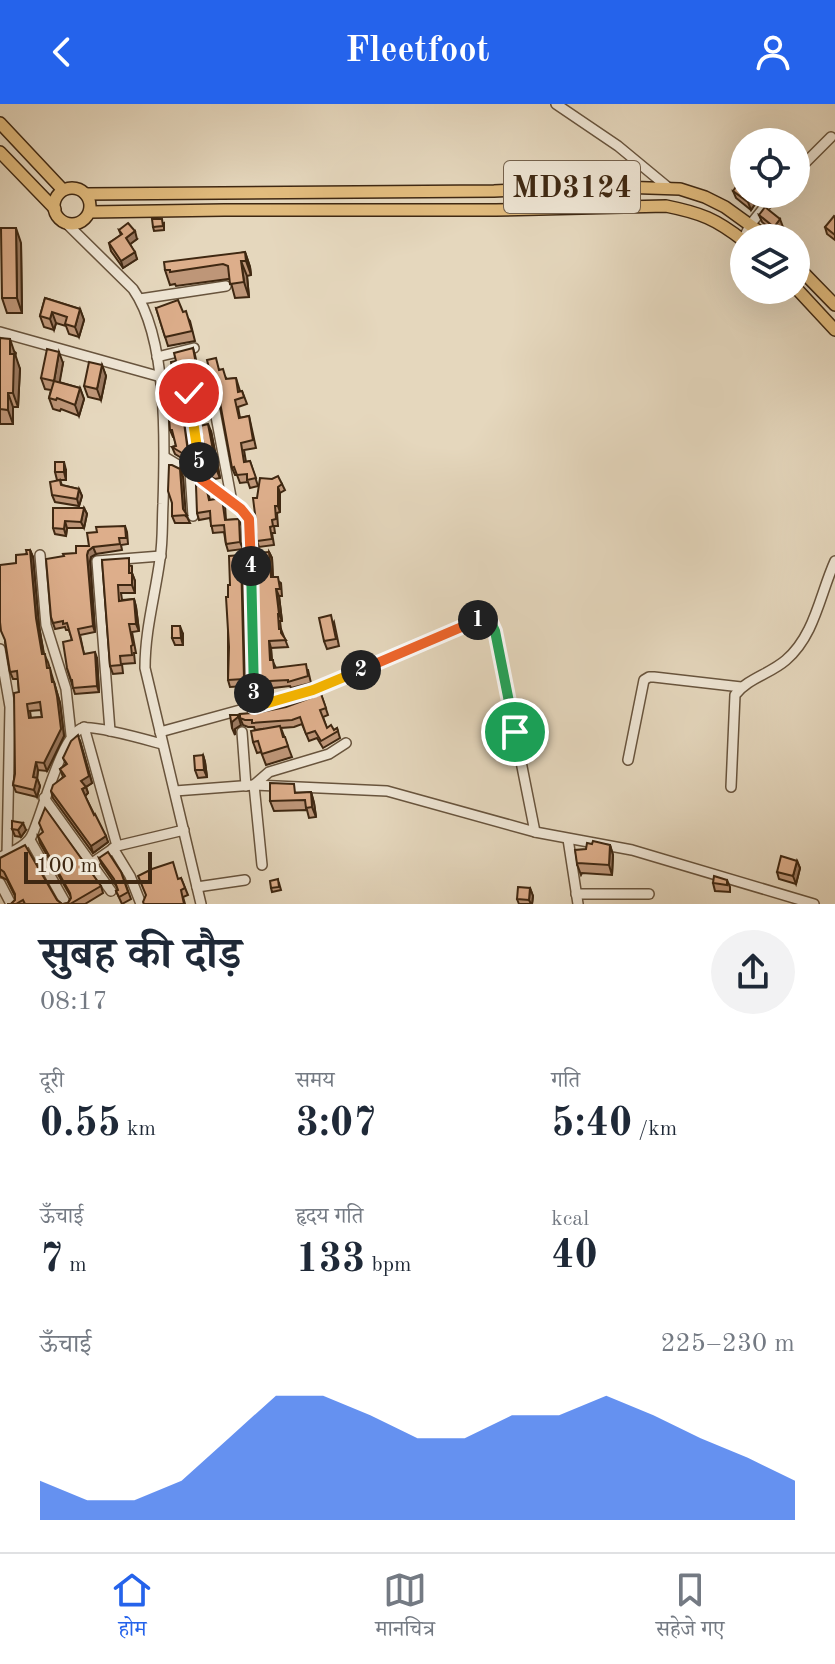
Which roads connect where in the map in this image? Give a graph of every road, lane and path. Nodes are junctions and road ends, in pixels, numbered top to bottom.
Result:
1 (556, 104) edge
2 (0, 123) edge
3 (831, 137) dead end
4 (0, 152) edge
5 (810, 158) edge
6 (670, 189) junction
7 (63, 190) junction
8 (86, 194) junction
9 (764, 208) edge
10 (55, 209) junction
11 (90, 212) junction
12 (66, 223) junction
13 (749, 224) edge
14 (751, 224) edge
15 (730, 230) edge
16 (810, 279) edge
17 (226, 286) edge
18 (140, 299) junction
19 (810, 303) edge
20 (835, 305) edge
21 (835, 330) edge
22 (0, 332) edge
23 (194, 348) edge
24 (157, 357) junction
25 (161, 377) junction
26 (189, 393) junction
27 (162, 394) junction
28 (165, 457) junction
29 (190, 472) junction
30 (201, 479) junction
31 (232, 502) junction
32 (193, 516) edge
33 (40, 555) dead end
34 (161, 556) junction
35 (835, 561) edge
36 (0, 649) edge
37 (741, 687) junction
38 (254, 707) junction
39 (84, 727) junction
40 (110, 731) junction
41 (160, 732) junction
42 (242, 732) dead end
43 (71, 735) junction
44 (346, 743) dead end
45 (162, 744) junction
46 (628, 760) dead end
47 (250, 786) junction
48 (731, 787) dead end
49 (175, 791) junction
50 (44, 798) junction
51 (184, 830) junction
52 (535, 832) junction
53 (568, 839) junction
54 (30, 840) junction
55 (115, 847) junction
56 (4, 856) edge
57 (92, 863) junction
58 (262, 865) dead end
59 (245, 880) dead end
60 (0, 883) edge
61 (197, 887) junction
62 (111, 891) dead end
63 (649, 894) dead end
64 (577, 899) edge
65 (11, 904) edge
66 (66, 904) edge
67 (141, 904) edge
68 (201, 904) edge
69 (814, 904) edge

1 - 6 street
2 - 7 main road
3 - 5 street
4 - 10 main road
6 - 8 main road, MD3124
6 - 13 main road, MD3124
7 - 8 main road
7 - 10 main road
8 - 11 main road
9 - 14 street
10 - 12 main road
11 - 12 main road
11 - 15 main road, MD3124
12 - 18 street
16 - 20 main road
17 - 18 street
18 - 24 street
19 - 21 main road
22 - 25 street
23 - 24 street
24 - 25 street
25 - 27 street
26 - 27 street
26 - 30 street
26 - 31 street
27 - 28 street
28 - 29 street
28 - 34 street
29 - 30 street
29 - 32 street
30 - 31 street
31 - 38 street
33 - 43 street
34 - 40 street
34 - 41 street
35 - 37 street
36 - 56 street
37 - 46 street
37 - 48 street
38 - 41 street
38 - 52 street
39 - 40 street
39 - 43 street
39 - 55 street
40 - 45 street
41 - 45 street
42 - 47 street
43 - 50 street
44 - 47 street
45 - 49 street
47 - 49 street
47 - 52 street
47 - 58 street
49 - 51 street
50 - 54 street
50 - 57 street
51 - 55 street
51 - 61 street
52 - 53 street
53 - 64 street
53 - 69 street
54 - 56 street
54 - 66 street
55 - 57 street
55 - 67 street
57 - 62 street
59 - 61 street
60 - 65 street
61 - 68 street
63 - 64 street

